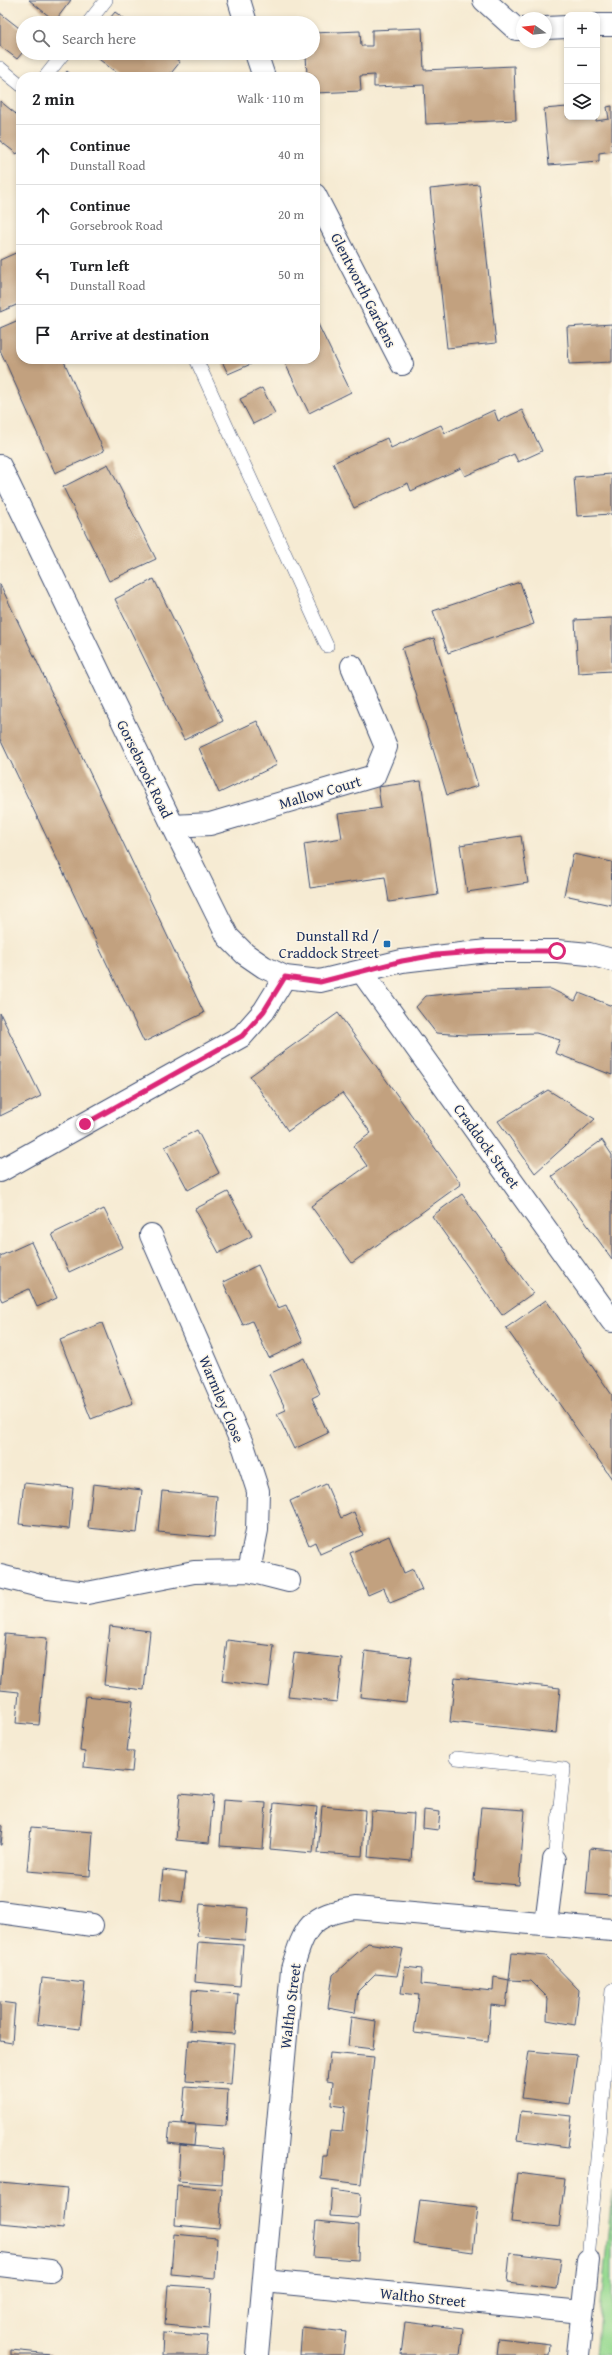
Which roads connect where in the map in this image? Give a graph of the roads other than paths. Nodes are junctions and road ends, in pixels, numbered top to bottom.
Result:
1 (106, 0) edge
2 (239, 0) edge
3 (484, 0) edge
4 (93, 16) edge
5 (244, 16) edge
6 (600, 25) edge
7 (612, 25) edge
8 (564, 27) edge
9 (552, 28) edge
10 (516, 29) edge
11 (58, 60) edge
12 (258, 60) edge
13 (0, 68) edge
14 (49, 72) edge
15 (262, 72) edge
16 (16, 81) edge
17 (320, 206) edge
18 (198, 364) edge
19 (402, 364) dead end
20 (0, 466) edge
21 (327, 646) dead end
22 (352, 666) dead end
23 (173, 826) junction
24 (612, 960) edge
25 (362, 972) junction
26 (285, 977) junction
27 (0, 1172) edge
28 (151, 1235) dead end
29 (612, 1321) edge
30 (249, 1571) junction
31 (0, 1576) edge
32 (289, 1581) dead end
33 (456, 1758) dead end
34 (554, 1860) joint
35 (0, 1912) edge
36 (546, 1924) junction
37 (92, 1925) dead end
38 (612, 1930) edge
39 (612, 1990) edge
40 (588, 2260) joint
41 (0, 2265) edge
42 (50, 2271) dead end
43 (264, 2281) junction
44 (582, 2312) junction
45 (257, 2355) edge
46 (578, 2355) edge

1 - 4 lane
2 - 5 street
3 - 10 street
6 - 7 street
8 - 9 street
11 - 14 lane
12 - 15 street
13 - 16 lane
17 - 19 street, Glentworth Gardens
18 - 21 lane
20 - 23 street, Gorsebrook Road
22 - 23 street, Mallow Court
23 - 26 street, Gorsebrook Road
24 - 25 street, Gorsebrook Road
25 - 26 street, Gorsebrook Road
25 - 29 street, Craddock Street
26 - 27 street
28 - 30 street, Warmley Close
30 - 31 street
30 - 32 street
33 - 34 lane
34 - 36 street
35 - 37 street
36 - 38 street, Waltho Street
36 - 43 street, Waltho Street
39 - 40 lane
40 - 44 street
41 - 42 street
43 - 44 street, Waltho Street
43 - 45 street, Waltho Street
44 - 46 street

